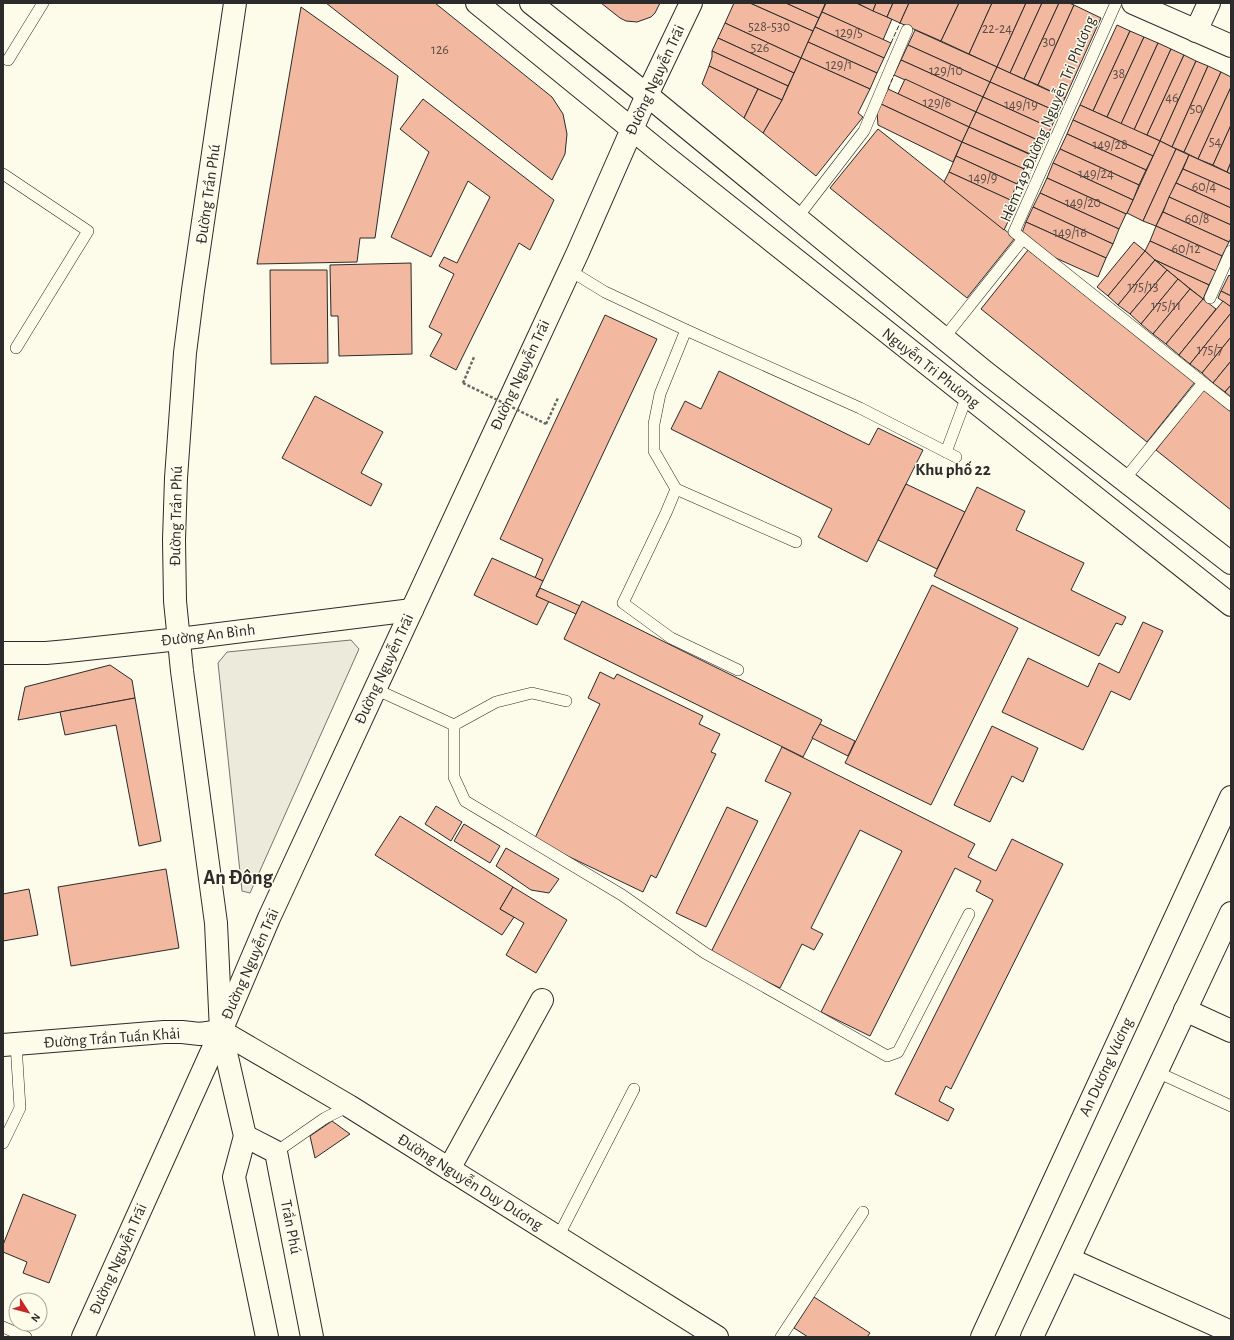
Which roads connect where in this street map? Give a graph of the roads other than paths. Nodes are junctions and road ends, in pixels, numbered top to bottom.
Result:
1 (43, 3) edge
2 (236, 3) edge
3 (477, 3) edge
4 (531, 3) edge
5 (691, 3) edge
6 (1116, 3) edge
7 (1133, 3) edge
8 (1209, 3) edge
9 (907, 30) dead end
10 (1196, 31) junction
11 (1231, 46) edge
12 (8, 60) dead end
13 (647, 95) junction
14 (632, 130) junction
15 (3, 174) edge
16 (797, 218) junction
17 (1023, 239) junction
18 (1231, 251) edge
19 (569, 270) junction
20 (1210, 298) dead end
21 (686, 330) junction
22 (944, 338) junction
23 (16, 348) dead end
24 (985, 372) junction
25 (1203, 383) junction
26 (967, 396) junction
27 (1231, 405) edge
28 (1124, 480) junction
29 (676, 489) junction
30 (796, 542) dead end
31 (1231, 563) edge
32 (1231, 605) edge
33 (412, 610) junction
34 (179, 639) junction
35 (3, 653) edge
36 (738, 670) dead end
37 (375, 689) junction
38 (566, 701) dead end
39 (454, 725) junction
40 (1231, 797) edge
41 (1231, 913) edge
42 (969, 914) dead end
43 (542, 1000) dead end
44 (1185, 1010) junction
45 (221, 1031) junction
46 (1231, 1031) edge
47 (10, 1045) edge
48 (1157, 1072) junction
49 (634, 1089) dead end
50 (349, 1106) junction
51 (1231, 1106) edge
52 (245, 1136) junction
53 (3, 1143) edge
54 (276, 1152) junction
55 (449, 1169) junction
56 (864, 1212) dead end
57 (558, 1238) junction
58 (1069, 1259) junction
59 (3, 1327) edge
60 (1231, 1332) edge
61 (983, 1336) edge
62 (26, 1337) edge
63 (83, 1337) edge
64 (267, 1337) edge
65 (312, 1337) edge
66 (717, 1337) edge
67 (781, 1337) edge
68 (1032, 1337) edge

1 - 12 lane
2 - 34 main road, Đường Trần Phú
3 - 14 main road, Nguyễn Tri Phương
4 - 13 main road, Nguyễn Tri Phương
5 - 13 main road, Đường Nguyễn Trãi
6 - 17 lane, Hẻm 149 Đường Nguyễn Tri Phương
7 - 10 main road
8 - 10 main road
9 - 16 lane
10 - 11 main road
13 - 14 main road, Đường Nguyễn Trãi
13 - 16 main road, Nguyễn Tri Phương
14 - 19 main road, Đường Nguyễn Trãi
14 - 26 main road, Nguyễn Tri Phương
15 - 23 lane
16 - 22 main road, Nguyễn Tri Phương
17 - 22 lane, Hẻm 149 Đường Nguyễn Tri Phương
17 - 25 lane
18 - 20 lane
19 - 21 lane
19 - 33 main road, Đường Nguyễn Trãi
21 - 26 lane
21 - 29 lane
22 - 24 main road, Nguyễn Tri Phương
24 - 26 main road
24 - 28 main road, Nguyễn Tri Phương
25 - 27 lane
25 - 28 lane
26 - 32 main road, Nguyễn Tri Phương
28 - 31 main road, Nguyễn Tri Phương
29 - 30 lane
29 - 36 lane
33 - 34 main road, Đường An Bình
33 - 37 main road, Đường Nguyễn Trãi
34 - 35 main road, Đường An Bình
34 - 45 main road, Đường Trần Phú
37 - 39 lane
37 - 45 main road, Đường Nguyễn Trãi
38 - 39 lane
39 - 42 lane
40 - 61 main road, An Dương Vương
41 - 44 main road
43 - 55 main road
44 - 46 main road
44 - 48 main road
45 - 47 main road, Đường Trần Tuấn Khải
45 - 50 main road, Đường Nguyễn Duy Dương
45 - 52 main road
45 - 63 main road, Đường Nguyễn Trãi
47 - 53 lane
48 - 51 lane
48 - 58 main road
49 - 57 lane
50 - 54 lane
50 - 55 main road, Đường Nguyễn Duy Dương
52 - 54 main road
52 - 64 main road
54 - 65 main road, Trần Phú
55 - 57 main road, Đường Nguyễn Duy Dương
56 - 67 lane
57 - 66 main road, Đường Nguyễn Duy Dương
58 - 60 main road
58 - 68 main road
59 - 62 lane

